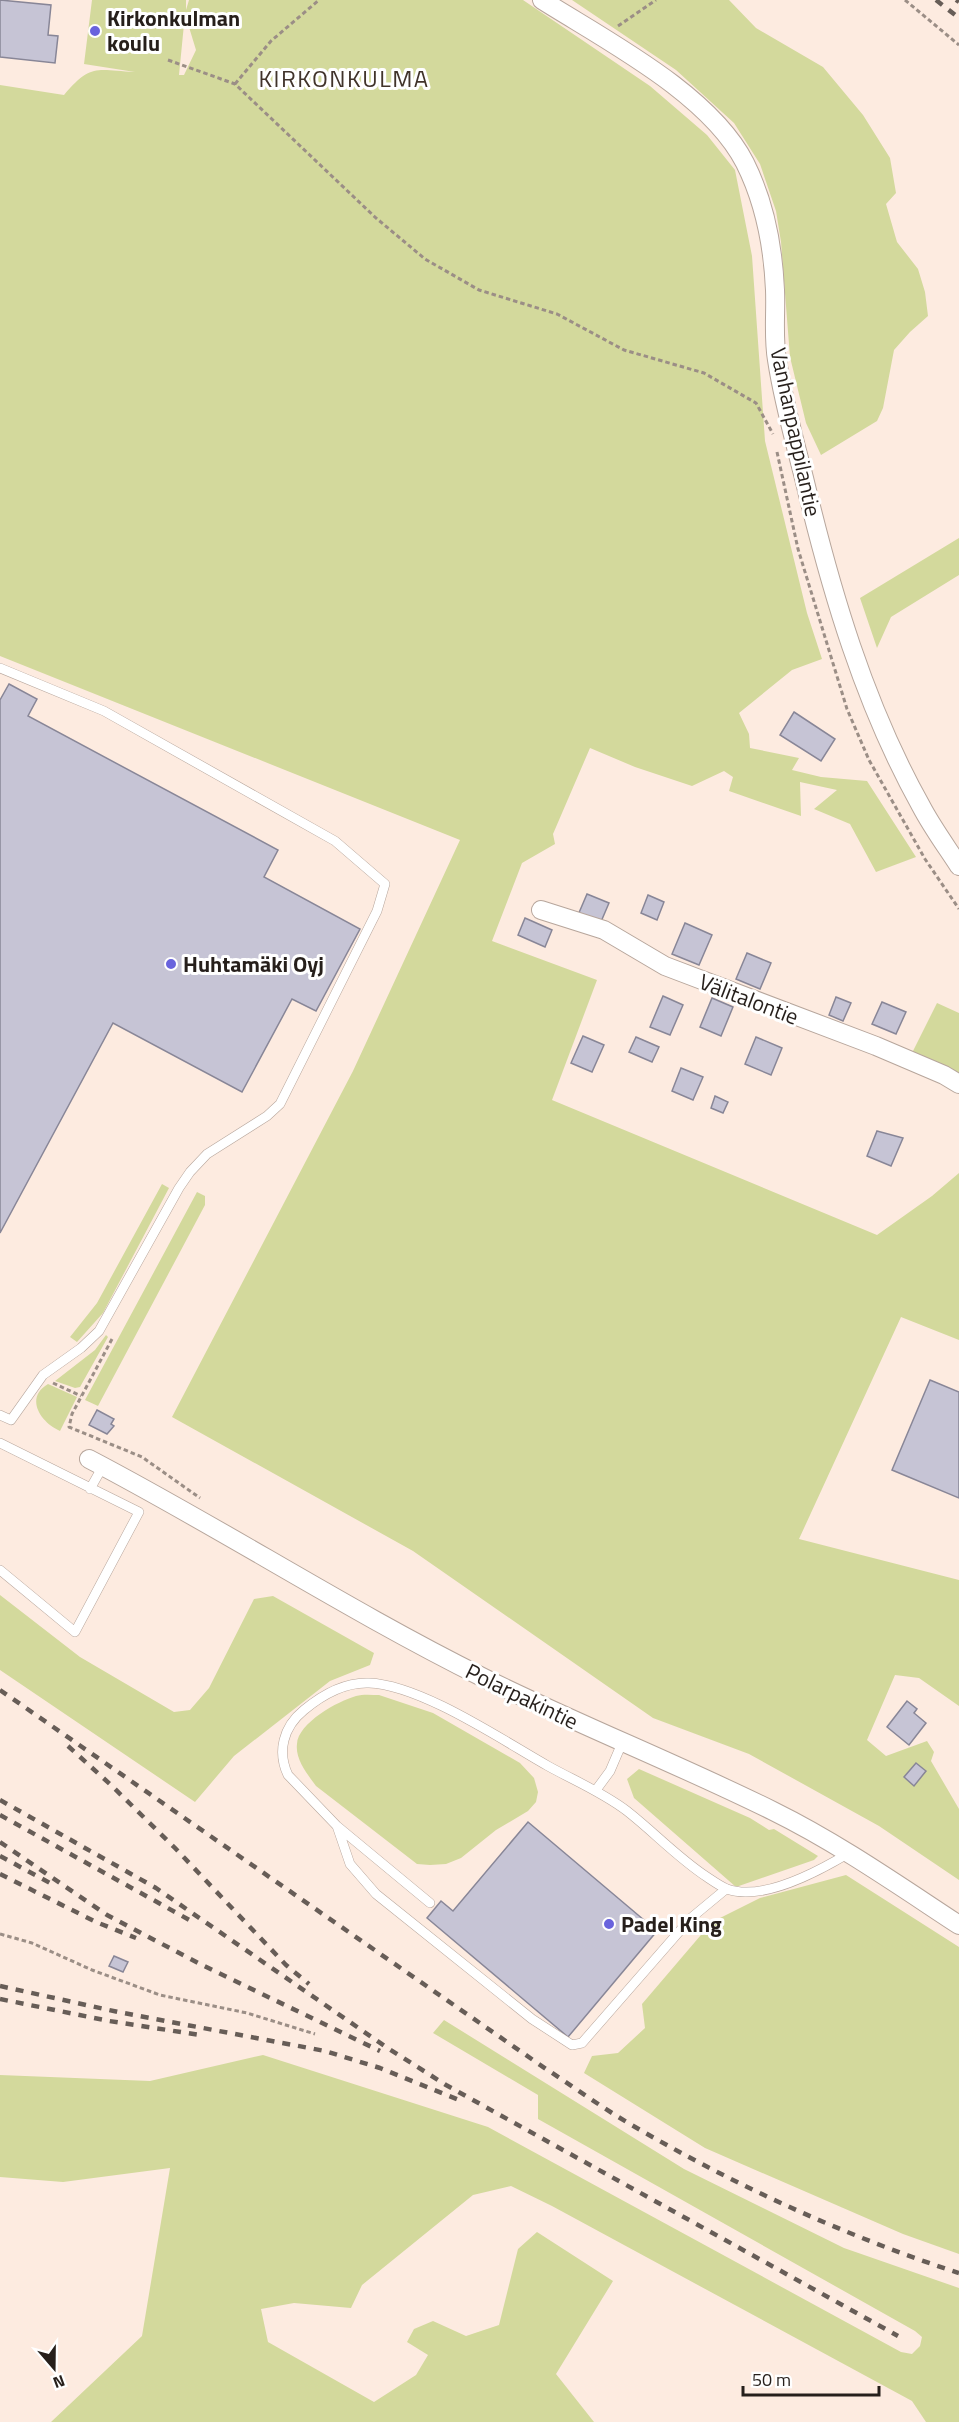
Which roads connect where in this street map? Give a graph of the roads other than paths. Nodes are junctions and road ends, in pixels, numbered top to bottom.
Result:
1 (542, 0) edge
2 (0, 668) edge
3 (959, 866) edge
4 (541, 910) dead end
5 (959, 1084) edge
6 (0, 1414) edge
7 (0, 1443) edge
8 (96, 1462) joint
9 (90, 1489) junction
10 (0, 1570) edge
11 (622, 1743) junction
12 (596, 1790) junction
13 (337, 1826) junction
14 (849, 1853) junction
15 (726, 1889) junction
16 (430, 1904) dead end
17 (959, 1925) edge

1 - 3 street, Vanhanpappilantie
2 - 6 lane
4 - 5 street, Välitalontie
7 - 9 lane
8 - 9 lane
8 - 11 street, Polarpakintie
9 - 10 lane
11 - 12 lane
11 - 14 street, Polarpakintie
12 - 13 lane
12 - 15 lane
13 - 15 lane
13 - 16 lane
14 - 15 lane
14 - 17 street, Polarpakintie

